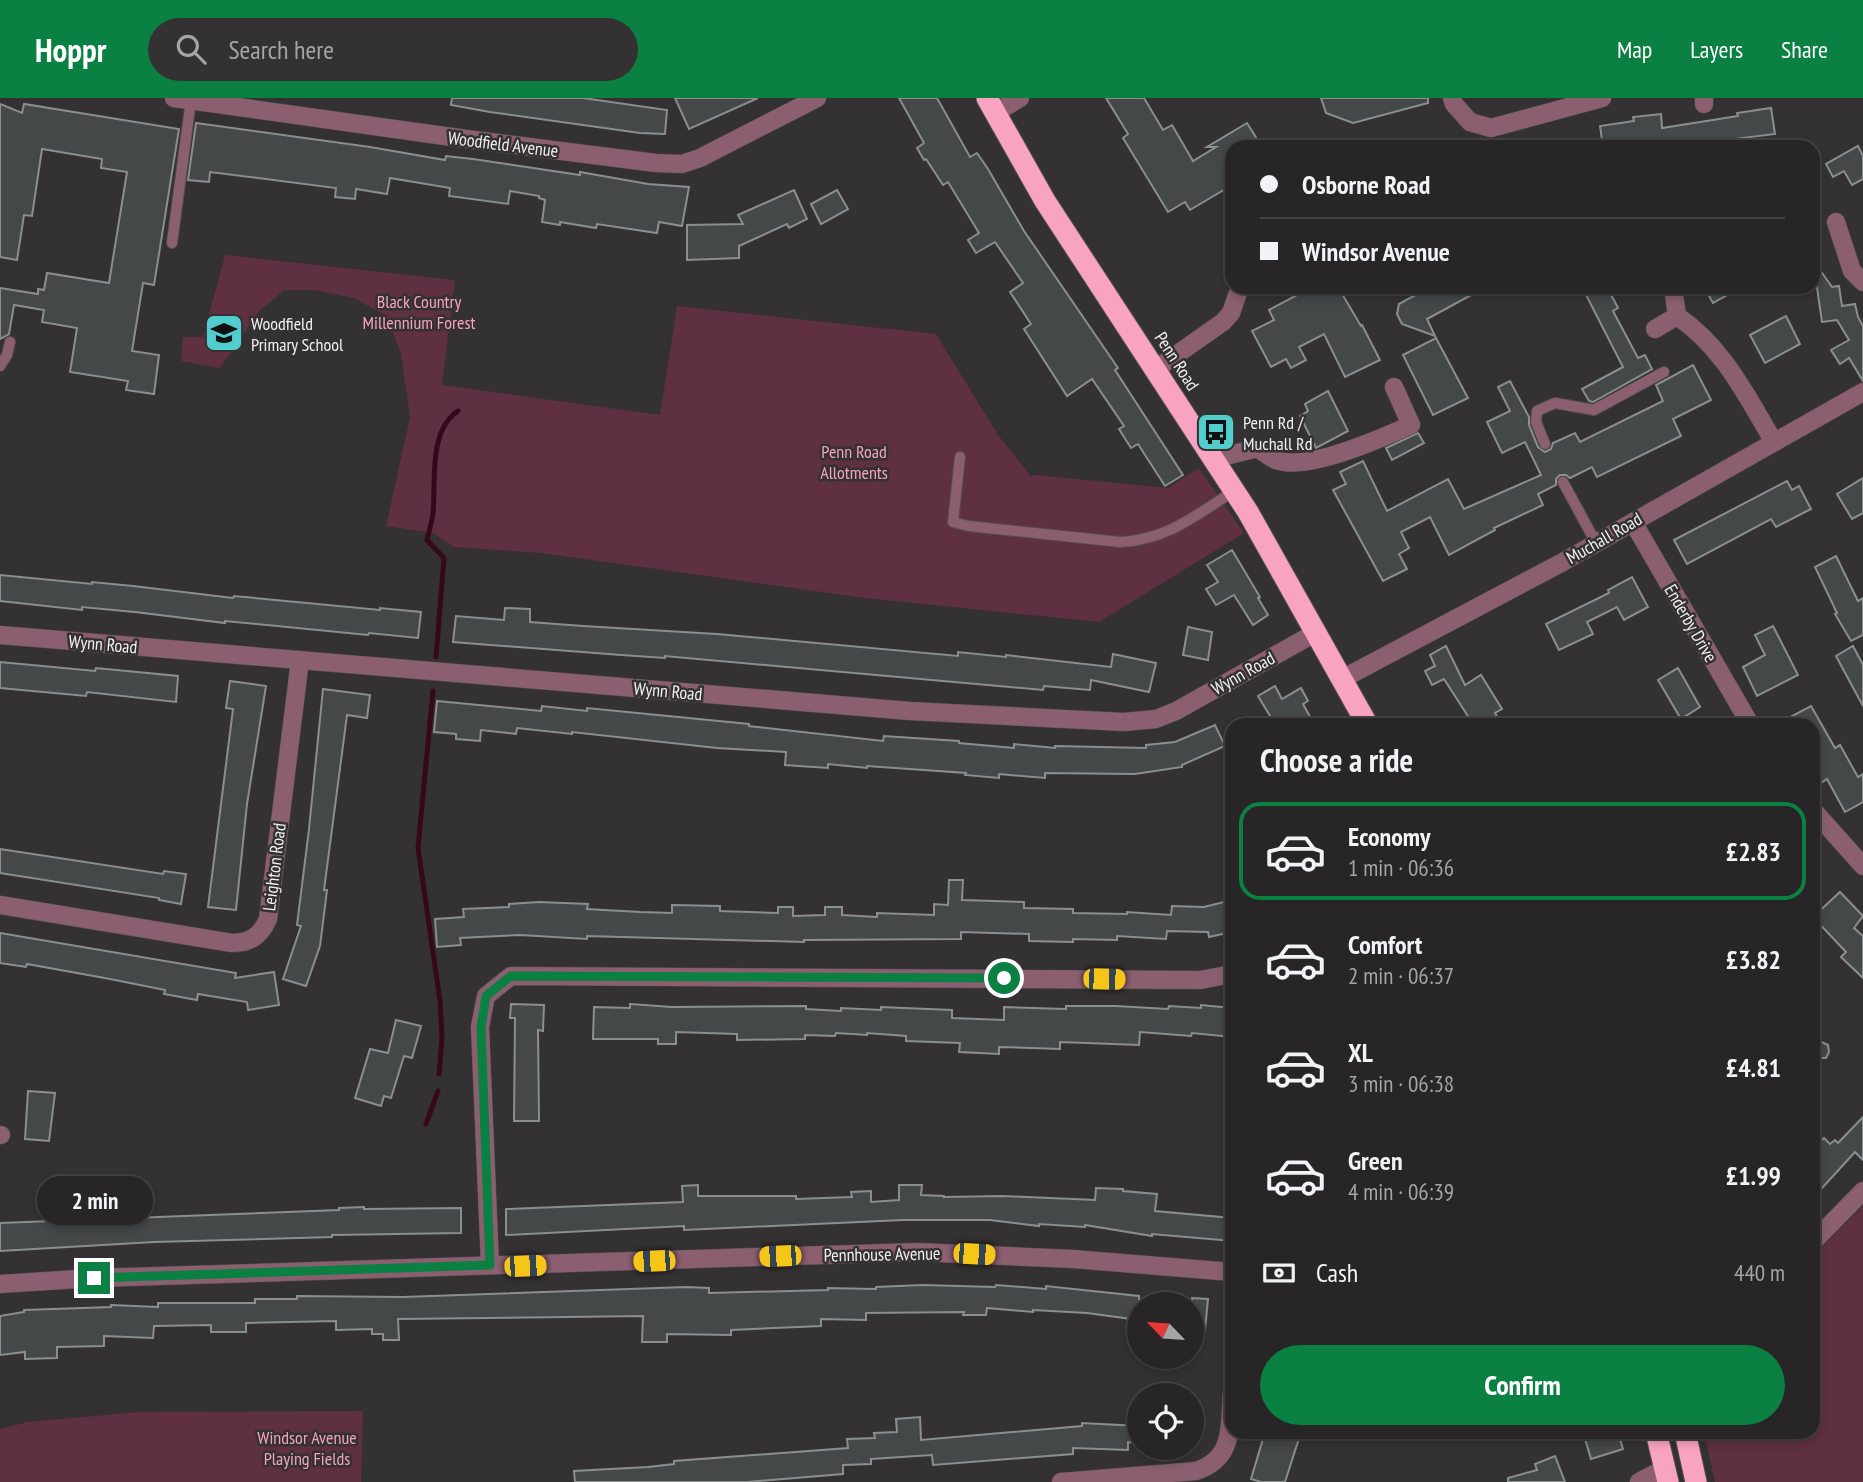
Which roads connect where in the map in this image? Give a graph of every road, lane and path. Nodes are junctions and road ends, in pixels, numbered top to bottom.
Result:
1 (817, 98) edge
2 (1020, 98) edge
3 (1452, 98) edge
4 (1602, 98) edge
5 (183, 99) edge
6 (991, 105) edge
7 (1836, 222) dead end
8 (172, 243) dead end
9 (1863, 282) edge
10 (1238, 294) edge
11 (1673, 294) edge
12 (1677, 316) junction
13 (1655, 328) dead end
14 (10, 342) dead end
15 (0, 366) edge
16 (1156, 369) junction
17 (1664, 372) dead end
18 (1394, 387) dead end
19 (1861, 397) edge
20 (1774, 442) junction
21 (1545, 444) dead end
22 (960, 457) dead end
23 (1213, 459) junction
24 (1563, 482) dead end
25 (1234, 491) junction
26 (1633, 522) junction
27 (1597, 543) junction
28 (1315, 633) junction
29 (0, 635) edge
30 (300, 660) junction
31 (1342, 679) junction
32 (1364, 718) edge
33 (1747, 718) edge
34 (1820, 823) edge
35 (1863, 866) edge
36 (0, 905) edge
37 (1225, 975) edge
38 (1863, 1191) edge
39 (1820, 1235) edge
40 (490, 1265) junction
41 (1225, 1271) edge
42 (0, 1284) edge
43 (1228, 1439) edge
44 (1658, 1439) edge
45 (1687, 1439) edge
46 (1666, 1475) edge
47 (1061, 1482) edge
48 (1639, 1482) edge
49 (1696, 1482) edge

1 - 5 street, Woodfield Avenue
2 - 6 street
3 - 4 street
5 - 8 lane
6 - 16 highway, Penn Road
7 - 9 street
10 - 16 street
11 - 12 street
12 - 13 street
12 - 20 street
14 - 15 lane
16 - 23 highway, Penn Road
17 - 21 lane
18 - 23 street
19 - 20 street, Muchall Road
20 - 26 street, Muchall Road
22 - 25 lane
23 - 25 highway, Penn Road
24 - 27 lane
25 - 28 highway, Penn Road
26 - 27 street, Muchall Road
26 - 33 street, Enderby Drive
27 - 31 street, Muchall Road
28 - 30 street, Wynn Road
28 - 31 highway, Penn Road
29 - 30 street, Wynn Road
30 - 36 street, Leighton Road
31 - 32 highway, Penn Road
34 - 35 street
37 - 40 street
38 - 39 street
40 - 41 street, Pennhouse Avenue
40 - 42 street, Pennhouse Avenue
43 - 47 street
44 - 46 highway
45 - 49 highway
46 - 48 street

